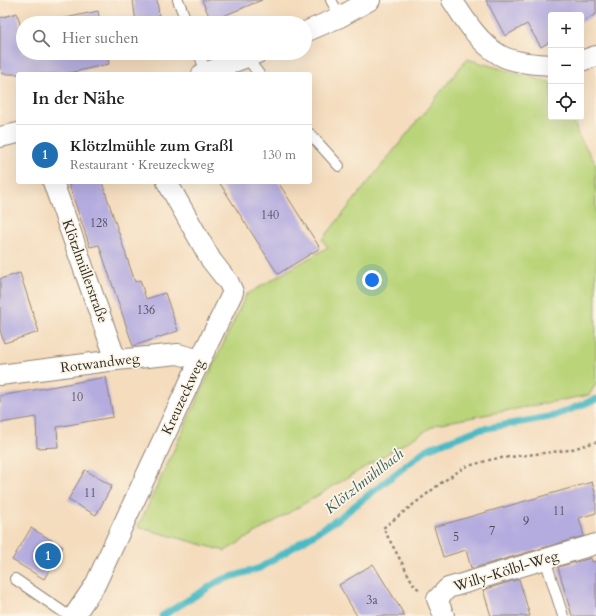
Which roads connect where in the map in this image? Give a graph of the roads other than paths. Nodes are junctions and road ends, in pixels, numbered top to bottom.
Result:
1 (178, 0) edge
2 (370, 0) edge
3 (452, 0) edge
4 (336, 8) edge
5 (184, 16) edge
6 (312, 27) edge
7 (596, 56) edge
8 (201, 60) edge
9 (239, 60) edge
10 (255, 60) edge
11 (584, 60) edge
12 (548, 65) edge
13 (204, 72) edge
14 (207, 72) edge
15 (258, 72) edge
16 (16, 133) edge
17 (312, 136) edge
18 (0, 137) edge
19 (339, 166) dead end
20 (54, 184) edge
21 (167, 184) edge
22 (116, 360) junction
23 (200, 360) junction
24 (0, 375) edge
25 (596, 544) edge
26 (545, 559) junction
27 (14, 579) dead end
28 (440, 607) edge
29 (69, 616) edge
30 (74, 616) edge
31 (563, 616) edge

1 - 5 lane
2 - 4 street
3 - 12 street
4 - 6 street
7 - 11 street
8 - 13 lane
9 - 14 street
10 - 15 lane
16 - 18 street
17 - 19 lane
20 - 22 street, Klötzlmüllerstraße
21 - 23 street, Kreuzeckweg
22 - 23 street, Rotwandweg
22 - 24 street, Rotwandweg
23 - 30 street, Kreuzeckweg
25 - 26 street, Willy-Kölbl-Weg
26 - 28 street, Willy-Kölbl-Weg
26 - 31 lane
27 - 29 lane

